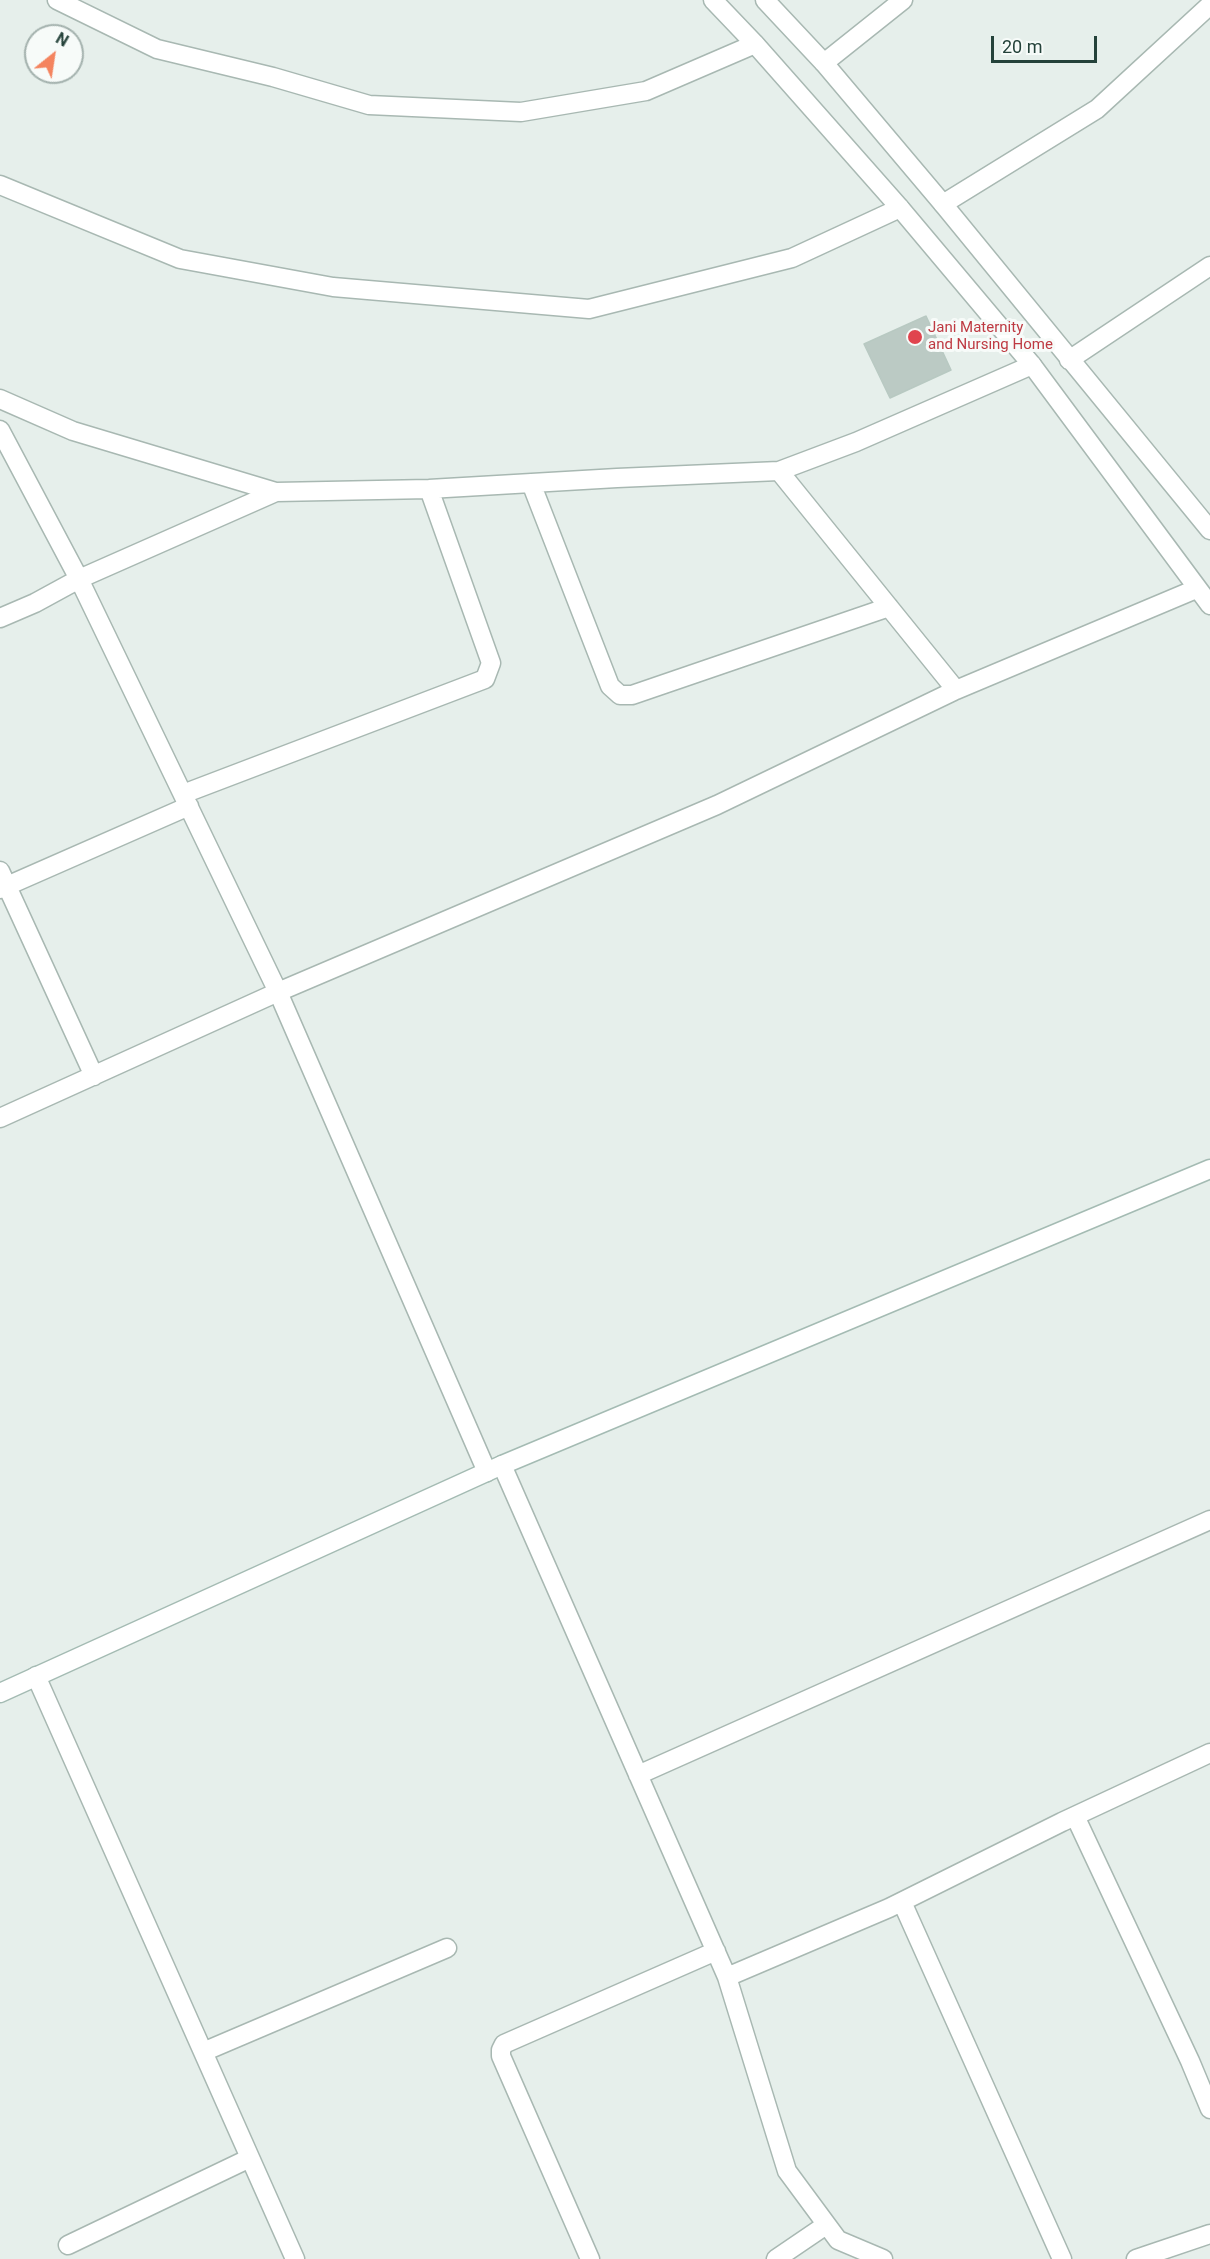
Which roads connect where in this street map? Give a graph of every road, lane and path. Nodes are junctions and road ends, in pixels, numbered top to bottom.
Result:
1 (57, 0) edge
2 (713, 0) edge
3 (765, 0) edge
4 (903, 0) edge
5 (1210, 6) edge
6 (755, 44) junction
7 (824, 63) junction
8 (0, 185) edge
9 (943, 204) junction
10 (900, 208) junction
11 (1210, 266) edge
12 (1069, 360) junction
13 (1032, 365) junction
14 (0, 399) edge
15 (0, 430) edge
16 (779, 471) junction
17 (531, 483) junction
18 (429, 489) junction
19 (276, 492) junction
20 (1210, 530) edge
21 (79, 579) junction
22 (1196, 589) junction
23 (1210, 605) edge
24 (889, 607) junction
25 (0, 618) edge
26 (956, 690) junction
27 (186, 800) junction
28 (2, 882) edge
29 (278, 992) junction
30 (94, 1076) junction
31 (0, 1118) edge
32 (1210, 1169) edge
33 (494, 1469) junction
34 (1210, 1520) edge
35 (36, 1676) junction
36 (0, 1693) edge
37 (1210, 1753) edge
38 (638, 1775) junction
39 (1075, 1816) junction
40 (902, 1902) junction
41 (447, 1948) dead end
42 (716, 1951) junction
43 (727, 1977) junction
44 (203, 2052) junction
45 (1210, 2109) edge
46 (250, 2158) junction
47 (826, 2225) junction
48 (1210, 2234) edge
49 (68, 2245) dead end
50 (880, 2258) edge
51 (295, 2259) edge
52 (590, 2259) edge
53 (776, 2259) edge
54 (1062, 2259) edge
55 (1136, 2259) edge

1 - 6 street
2 - 6 street
3 - 7 street
4 - 7 street
5 - 9 street
6 - 10 street
7 - 9 street
8 - 10 street
9 - 12 street
10 - 13 street
11 - 12 street
12 - 20 street
13 - 16 street
13 - 22 street
14 - 19 street
15 - 21 street
16 - 17 street
16 - 24 street
17 - 18 street
17 - 24 street
18 - 19 street
18 - 27 street
19 - 21 street
21 - 25 street
21 - 27 street
22 - 23 street
22 - 26 street
24 - 26 street
26 - 29 street
27 - 28 street
27 - 29 street
28 - 30 street
29 - 30 street
29 - 33 street
30 - 31 street
32 - 33 street
33 - 35 street
33 - 38 street
34 - 38 street
35 - 36 street
35 - 44 street
37 - 39 street
38 - 42 street
39 - 40 street
39 - 45 street
40 - 43 street
40 - 54 street
41 - 44 street
42 - 43 street
42 - 52 street
43 - 47 street
44 - 46 street
46 - 49 street
46 - 51 street
47 - 50 street
47 - 53 street
48 - 55 street

